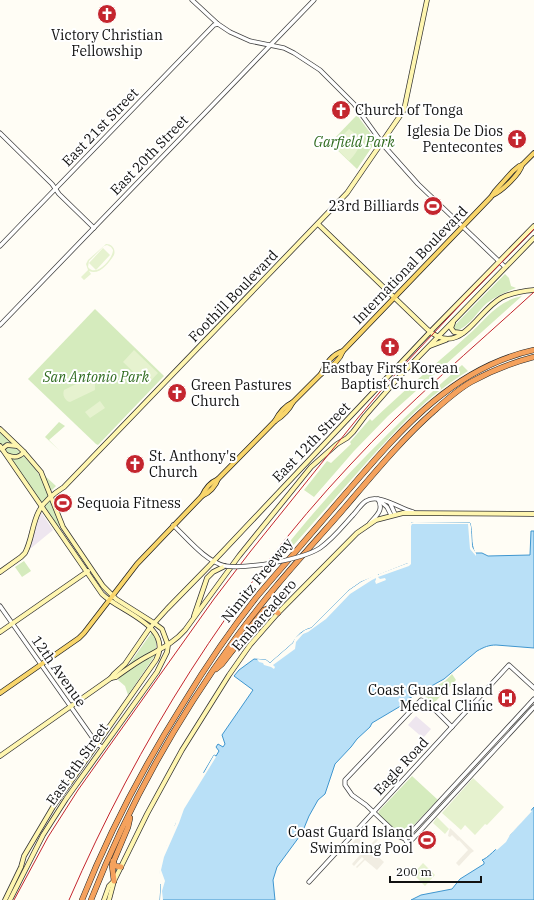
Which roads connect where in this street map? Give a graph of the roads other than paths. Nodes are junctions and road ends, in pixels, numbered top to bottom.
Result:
1 (192, 0) edge
2 (314, 0) edge
3 (427, 0) edge
4 (218, 24) junction
5 (271, 44) junction
6 (0, 133) edge
7 (382, 143) junction
8 (534, 153) edge
9 (56, 189) junction
10 (318, 224) junction
11 (534, 226) edge
12 (462, 227) junction
13 (94, 228) junction
14 (534, 238) edge
15 (0, 246) edge
16 (499, 262) junction
17 (505, 267) junction
18 (534, 290) edge
19 (394, 297) junction
20 (453, 321) junction
21 (0, 325) edge
22 (430, 332) junction
23 (464, 333) junction
24 (437, 337) junction
25 (448, 340) junction
26 (428, 347) junction
27 (532, 350) edge
28 (534, 357) edge
29 (0, 428) edge
30 (19, 446) junction
31 (1, 448) edge
32 (24, 452) junction
33 (6, 454) junction
34 (51, 497) junction
35 (378, 499) junction
36 (389, 502) junction
37 (42, 506) junction
38 (416, 513) junction
39 (534, 514) edge
40 (393, 515) junction
41 (369, 524) junction
42 (174, 525) junction
43 (212, 562) junction
44 (222, 566) junction
45 (92, 569) junction
46 (0, 572) edge
47 (86, 572) junction
48 (112, 595) junction
49 (109, 600) junction
50 (0, 606) edge
51 (278, 613) junction
52 (191, 622) junction
53 (12, 624) junction
54 (152, 624) junction
55 (0, 632) edge
56 (168, 645) junction
57 (159, 650) junction
58 (145, 658) junction
59 (41, 665) junction
60 (151, 666) junction
61 (212, 672) junction
62 (111, 678) junction
63 (534, 688) edge
64 (0, 693) edge
65 (534, 699) edge
66 (70, 707) junction
67 (534, 707) edge
68 (452, 727) junction
69 (97, 744) junction
70 (102, 748) junction
71 (0, 756) edge
72 (131, 811) junction
73 (373, 812) junction
74 (405, 839) junction
75 (113, 860) junction
76 (121, 867) junction
77 (114, 881) junction
78 (309, 882) dead end
79 (5, 900) edge
80 (10, 900) edge
81 (82, 900) edge
82 (91, 900) edge
83 (104, 900) edge
84 (109, 900) edge

1 - 4 street
2 - 5 street, East 20th Street
3 - 7 main road, Foothill Boulevard
4 - 5 street
4 - 9 street, East 21st Street
5 - 7 street
5 - 13 street, East 20th Street
6 - 9 street
7 - 10 main road, Foothill Boulevard
7 - 12 street
8 - 12 main road, International Boulevard
9 - 13 street
9 - 15 street, East 21st Street
10 - 19 main road
10 - 34 main road, Foothill Boulevard
11 - 16 main road, East 12th Street
12 - 16 street
12 - 19 main road, International Boulevard
13 - 21 street, East 20th Street
14 - 17 main road, East 12th Street
16 - 17 street
16 - 22 main road, East 12th Street
17 - 20 main road, East 12th Street
18 - 23 main road
19 - 22 main road
19 - 42 main road, International Boulevard
20 - 23 main road
20 - 24 main road, East 12th Street
22 - 24 main road
22 - 43 main road, East 12th Street
23 - 25 main road
24 - 25 main road
24 - 26 main road, East 12th Street
25 - 26 main road
26 - 52 main road, East 12th Street
27 - 81 highway, Nimitz Freeway
28 - 61 highway, Nimitz Freeway
29 - 30 main road
30 - 31 main road
30 - 32 main road
31 - 33 main road
32 - 33 main road
32 - 34 main road
33 - 37 main road
34 - 37 main road, Foothill Boulevard
34 - 45 main road
35 - 36 street
35 - 40 street
35 - 41 street
35 - 44 street, bridge
36 - 38 street
36 - 40 street
37 - 46 main road, Foothill Boulevard
37 - 47 main road
38 - 39 main road, Embarcadero
38 - 40 main road, Embarcadero
40 - 41 main road, Embarcadero
41 - 51 main road, Embarcadero
42 - 43 street
42 - 48 main road, International Boulevard
43 - 44 street
43 - 54 main road, East 12th Street
44 - 52 main road
45 - 47 main road
45 - 48 main road
47 - 49 main road
47 - 53 main road
48 - 49 main road, International Boulevard
48 - 54 main road
49 - 54 main road
49 - 59 main road, International Boulevard
50 - 53 street, 12th Avenue
51 - 61 highway
51 - 76 main road, Embarcadero
52 - 56 main road, East 12th Street
53 - 55 main road
53 - 59 street, 12th Avenue
54 - 56 main road
54 - 57 main road
54 - 62 main road, East 12th Street
56 - 57 main road, East 12th Street
56 - 70 main road, East 8th Street
57 - 58 main road, East 12th Street
57 - 60 main road, East 8th Street
58 - 60 main road
58 - 62 main road, East 12th Street
59 - 64 main road, International Boulevard
59 - 66 street, 12th Avenue
60 - 69 main road, East 8th Street
61 - 72 highway, Nimitz Freeway
62 - 66 main road, East 12th Street
63 - 68 street, Eagle Road
65 - 74 street
66 - 69 street, 12th Avenue
66 - 71 main road, East 12th Street
67 - 74 street
68 - 73 street, Eagle Road
68 - 73 street
69 - 70 street, 12th Avenue
69 - 79 main road, East 8th Street
70 - 80 main road, East 8th Street
72 - 75 highway
72 - 82 highway, Nimitz Freeway
73 - 74 street
73 - 78 street, Eagle Road
75 - 76 highway
75 - 77 highway
76 - 77 main road, Embarcadero
77 - 83 main road, Embarcadero
77 - 84 main road, Embarcadero

